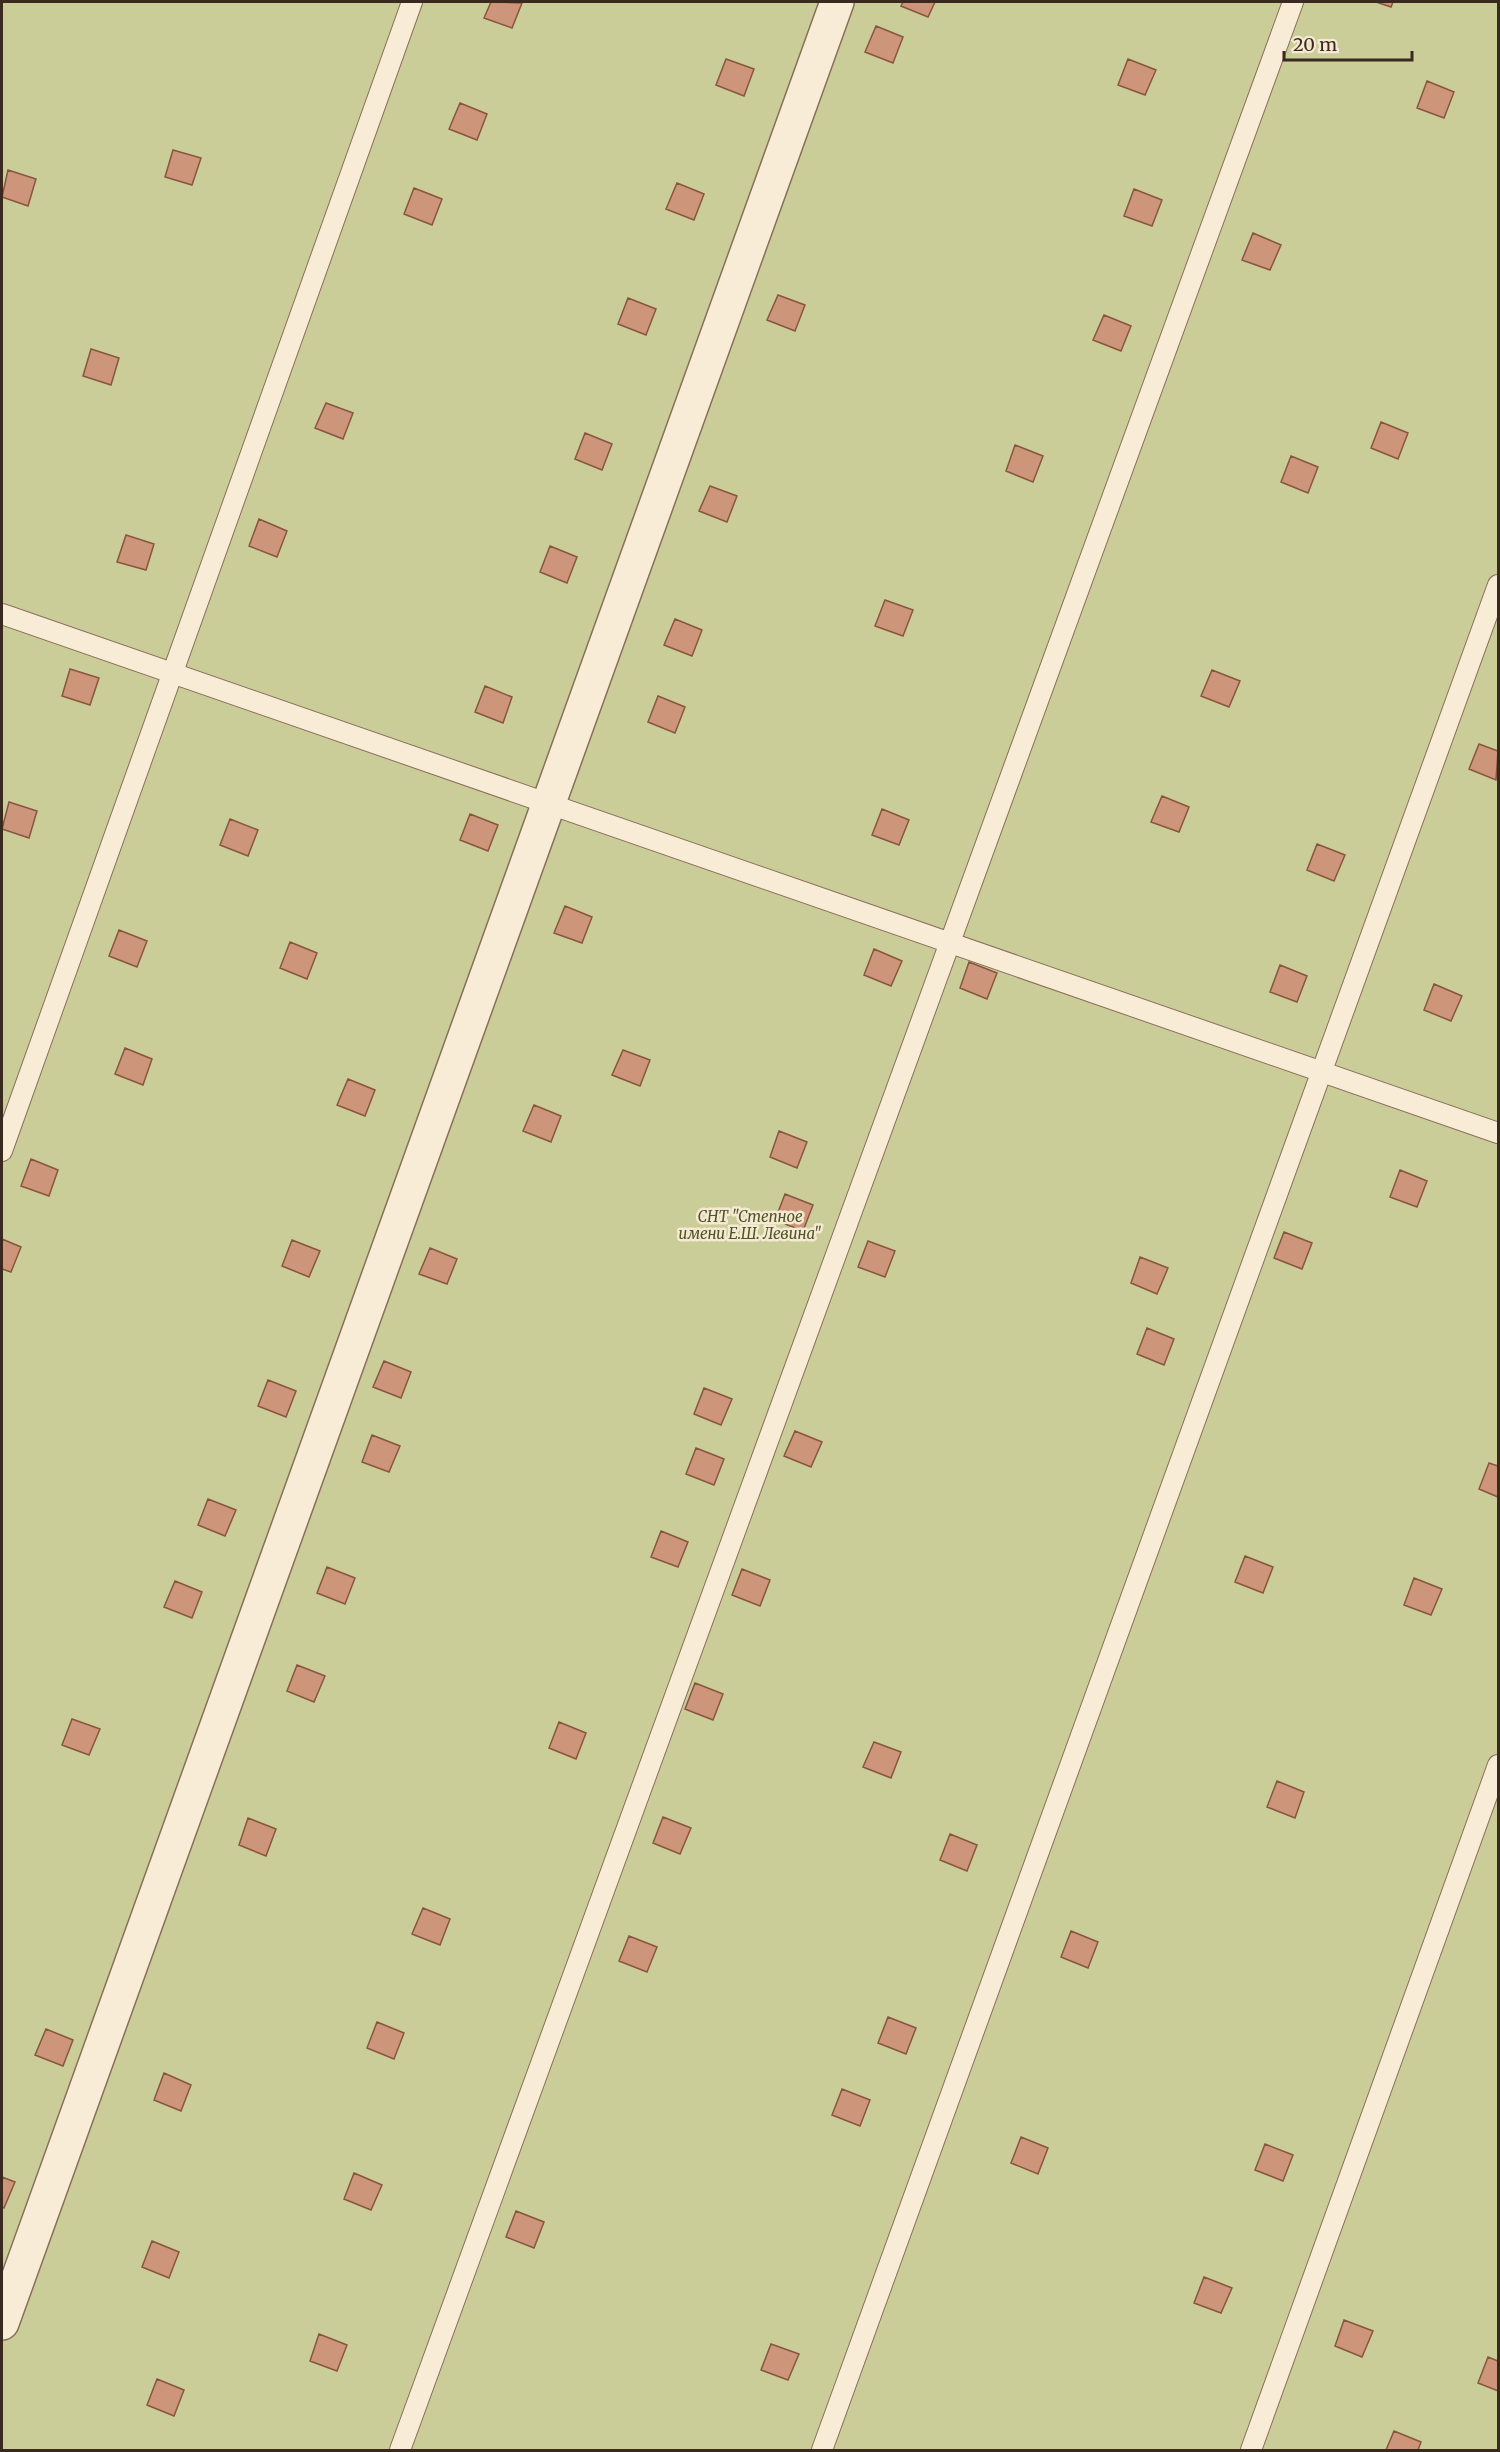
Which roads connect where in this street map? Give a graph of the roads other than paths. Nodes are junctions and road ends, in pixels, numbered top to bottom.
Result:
1 (412, 2) edge
2 (837, 2) edge
3 (1293, 2) edge
4 (1498, 585) edge
5 (2, 614) edge
6 (172, 673) junction
7 (549, 803) junction
8 (950, 943) junction
9 (1322, 1072) junction
10 (1498, 1133) edge
11 (2, 1151) edge
12 (1498, 1765) edge
13 (2, 2323) edge
14 (400, 2451) edge
15 (822, 2451) edge
16 (1251, 2451) edge

1 - 6 lane
2 - 7 street
3 - 8 lane
4 - 9 lane
5 - 6 lane
6 - 7 lane
6 - 11 lane
7 - 8 lane
7 - 13 street
8 - 9 lane
8 - 14 lane
9 - 10 lane
9 - 15 lane
12 - 16 lane

